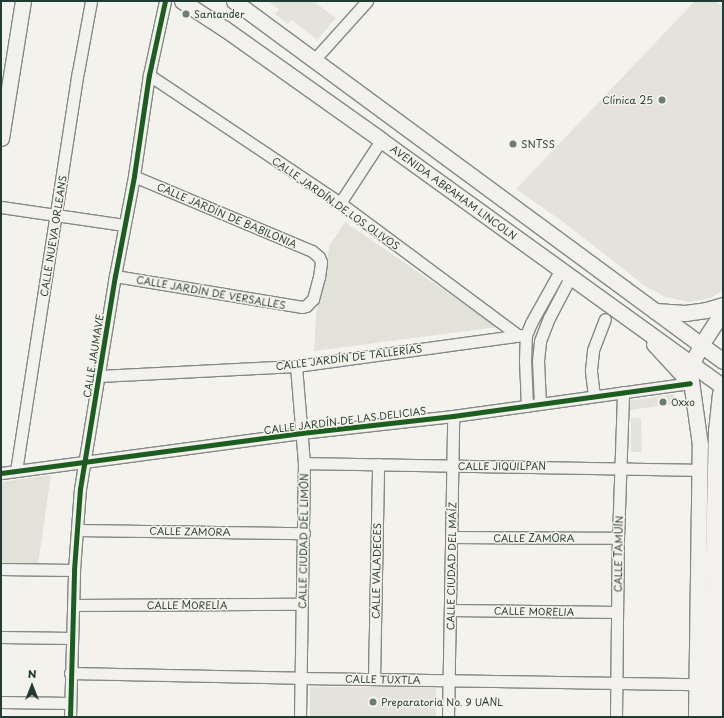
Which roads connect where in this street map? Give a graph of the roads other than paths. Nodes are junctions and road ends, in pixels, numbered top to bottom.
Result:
1 (14, 1) edge
2 (23, 1) edge
3 (91, 1) edge
4 (165, 1) edge
5 (182, 1) edge
6 (234, 1) edge
7 (367, 1) edge
8 (313, 61) junction
9 (149, 75) junction
10 (1, 83) edge
11 (1, 138) edge
12 (381, 140) junction
13 (134, 176) junction
14 (340, 204) junction
15 (1, 207) edge
16 (56, 215) junction
17 (124, 225) junction
18 (566, 273) junction
19 (115, 276) junction
20 (723, 305) edge
21 (306, 306) joint
22 (538, 310) junction
23 (655, 311) junction
24 (723, 312) edge
25 (549, 318) junction
26 (605, 320) dead end
27 (643, 331) junction
28 (522, 336) junction
29 (701, 345) junction
30 (723, 360) edge
31 (525, 361) junction
32 (538, 361) junction
33 (692, 363) junction
34 (296, 366) junction
35 (99, 376) junction
36 (690, 384) junction
37 (723, 387) edge
38 (622, 392) junction
39 (723, 394) edge
40 (594, 396) junction
41 (540, 403) junction
42 (527, 406) junction
43 (453, 416) junction
44 (301, 433) junction
45 (84, 463) junction
46 (304, 463) junction
47 (378, 464) junction
48 (453, 466) junction
49 (620, 467) junction
50 (700, 470) junction
51 (16, 471) junction
52 (1, 473) edge
53 (77, 530) junction
54 (304, 533) junction
55 (451, 537) junction
56 (618, 538) junction
57 (1, 569) edge
58 (74, 570) junction
59 (302, 604) junction
60 (73, 605) junction
61 (450, 610) junction
62 (617, 612) junction
63 (1, 637) edge
64 (72, 638) junction
65 (70, 673) junction
66 (301, 678) junction
67 (374, 679) junction
68 (448, 680) junction
69 (616, 683) junction
70 (704, 686) junction
71 (1, 702) edge
72 (70, 703) junction
73 (70, 717) edge
74 (300, 717) edge
75 (448, 717) edge
76 (616, 717) edge
77 (696, 717) edge
78 (703, 717) edge
79 (712, 717) edge

1 - 10 main road
2 - 11 main road
3 - 16 street, CALLE NUEVA ORLEANS
4 - 9 street, CALLE JAUMAVE
5 - 12 main road, AVENIDA ABRAHAM LINCOLN
6 - 8 main road
7 - 8 street
8 - 23 main road
9 - 13 street, CALLE JAUMAVE
9 - 14 street, CALLE JARDÍN DE LOS OLIVOS
12 - 14 street
12 - 18 main road, AVENIDA ABRAHAM LINCOLN
13 - 17 street, CALLE JAUMAVE
13 - 21 street, CALLE JARDÍN DE BABILONIA
14 - 28 street, CALLE JARDÍN DE LOS OLIVOS
15 - 16 street
16 - 17 street
16 - 51 street, CALLE NUEVA ORLEANS
17 - 19 street, CALLE JAUMAVE
18 - 22 street
18 - 25 street
18 - 27 main road, AVENIDA ABRAHAM LINCOLN
19 - 21 street, CALLE JARDÍN DE VERSALLES
19 - 35 street, CALLE JAUMAVE
20 - 23 main road
22 - 25 street
22 - 28 street
23 - 29 main road
24 - 29 main road
25 - 32 street
26 - 40 street
27 - 33 main road, AVENIDA ABRAHAM LINCOLN
27 - 36 main road
28 - 31 street
28 - 34 street, CALLE JARDÍN DE TALLERÍAS
29 - 30 main road
29 - 33 main road
31 - 32 street
31 - 42 street
32 - 41 street
33 - 36 main road
33 - 37 main road, AVENIDA ABRAHAM LINCOLN
34 - 35 street, CALLE JARDÍN DE TALLERÍAS
34 - 44 street, CALLE CIUDAD DEL LIMÓN
35 - 45 street, CALLE JAUMAVE
36 - 38 street, CALLE JARDÍN DE LAS DELICIAS
36 - 50 main road
38 - 40 street, CALLE JARDÍN DE LAS DELICIAS
38 - 49 street, CALLE TAMUÍN
39 - 70 highway
40 - 41 street, CALLE JARDÍN DE LAS DELICIAS
41 - 42 street, CALLE JARDÍN DE LAS DELICIAS
42 - 43 street, CALLE JARDÍN DE LAS DELICIAS
43 - 44 street, CALLE JARDÍN DE LAS DELICIAS
43 - 48 street, CALLE CIUDAD DEL MAÍZ
44 - 45 street, CALLE JARDÍN DE LAS DELICIAS
44 - 46 street, CALLE CIUDAD DEL LIMÓN
45 - 51 street, CALLE JARDÍN DE LAS DELICIAS
45 - 53 street, CALLE JAUMAVE
46 - 47 street, CALLE JIQUILPAN
46 - 54 street, CALLE CIUDAD DEL LIMÓN
47 - 48 street, CALLE JIQUILPAN
47 - 67 street, CALLE VALADECES
48 - 49 street, CALLE JIQUILPAN
48 - 55 street, CALLE CIUDAD DEL MAÍZ
49 - 50 street, CALLE JIQUILPAN
49 - 56 street, CALLE TAMUÍN
50 - 70 main road
51 - 52 street, CALLE JARDÍN DE LAS DELICIAS
53 - 54 street, CALLE ZAMORA
53 - 58 street, CALLE JAUMAVE
54 - 59 street, CALLE CIUDAD DEL LIMÓN
55 - 56 street, CALLE ZAMORA
55 - 61 street, CALLE CIUDAD DEL MAÍZ
56 - 62 street, CALLE TAMUÍN
57 - 58 street
58 - 60 street, CALLE JAUMAVE
59 - 60 street, CALLE MORELIA
59 - 66 street, CALLE CIUDAD DEL LIMÓN
60 - 64 street, CALLE JAUMAVE
61 - 62 street, CALLE MORELIA
61 - 68 street, CALLE CIUDAD DEL MAÍZ
62 - 69 street, CALLE TAMUÍN
63 - 64 street
64 - 65 street, CALLE JAUMAVE
65 - 66 street, CALLE TUXTLA
65 - 72 street, CALLE JAUMAVE
66 - 67 street, CALLE TUXTLA
66 - 74 street, CALLE CIUDAD DEL LIMÓN
67 - 68 street, CALLE TUXTLA
68 - 69 street, CALLE TUXTLA
68 - 75 street, CALLE CIUDAD DEL MAÍZ
69 - 70 street, CALLE TUXTLA
69 - 76 street, CALLE TAMUÍN
70 - 77 main road
70 - 78 highway
70 - 79 highway
71 - 72 street
72 - 73 street, CALLE JAUMAVE

